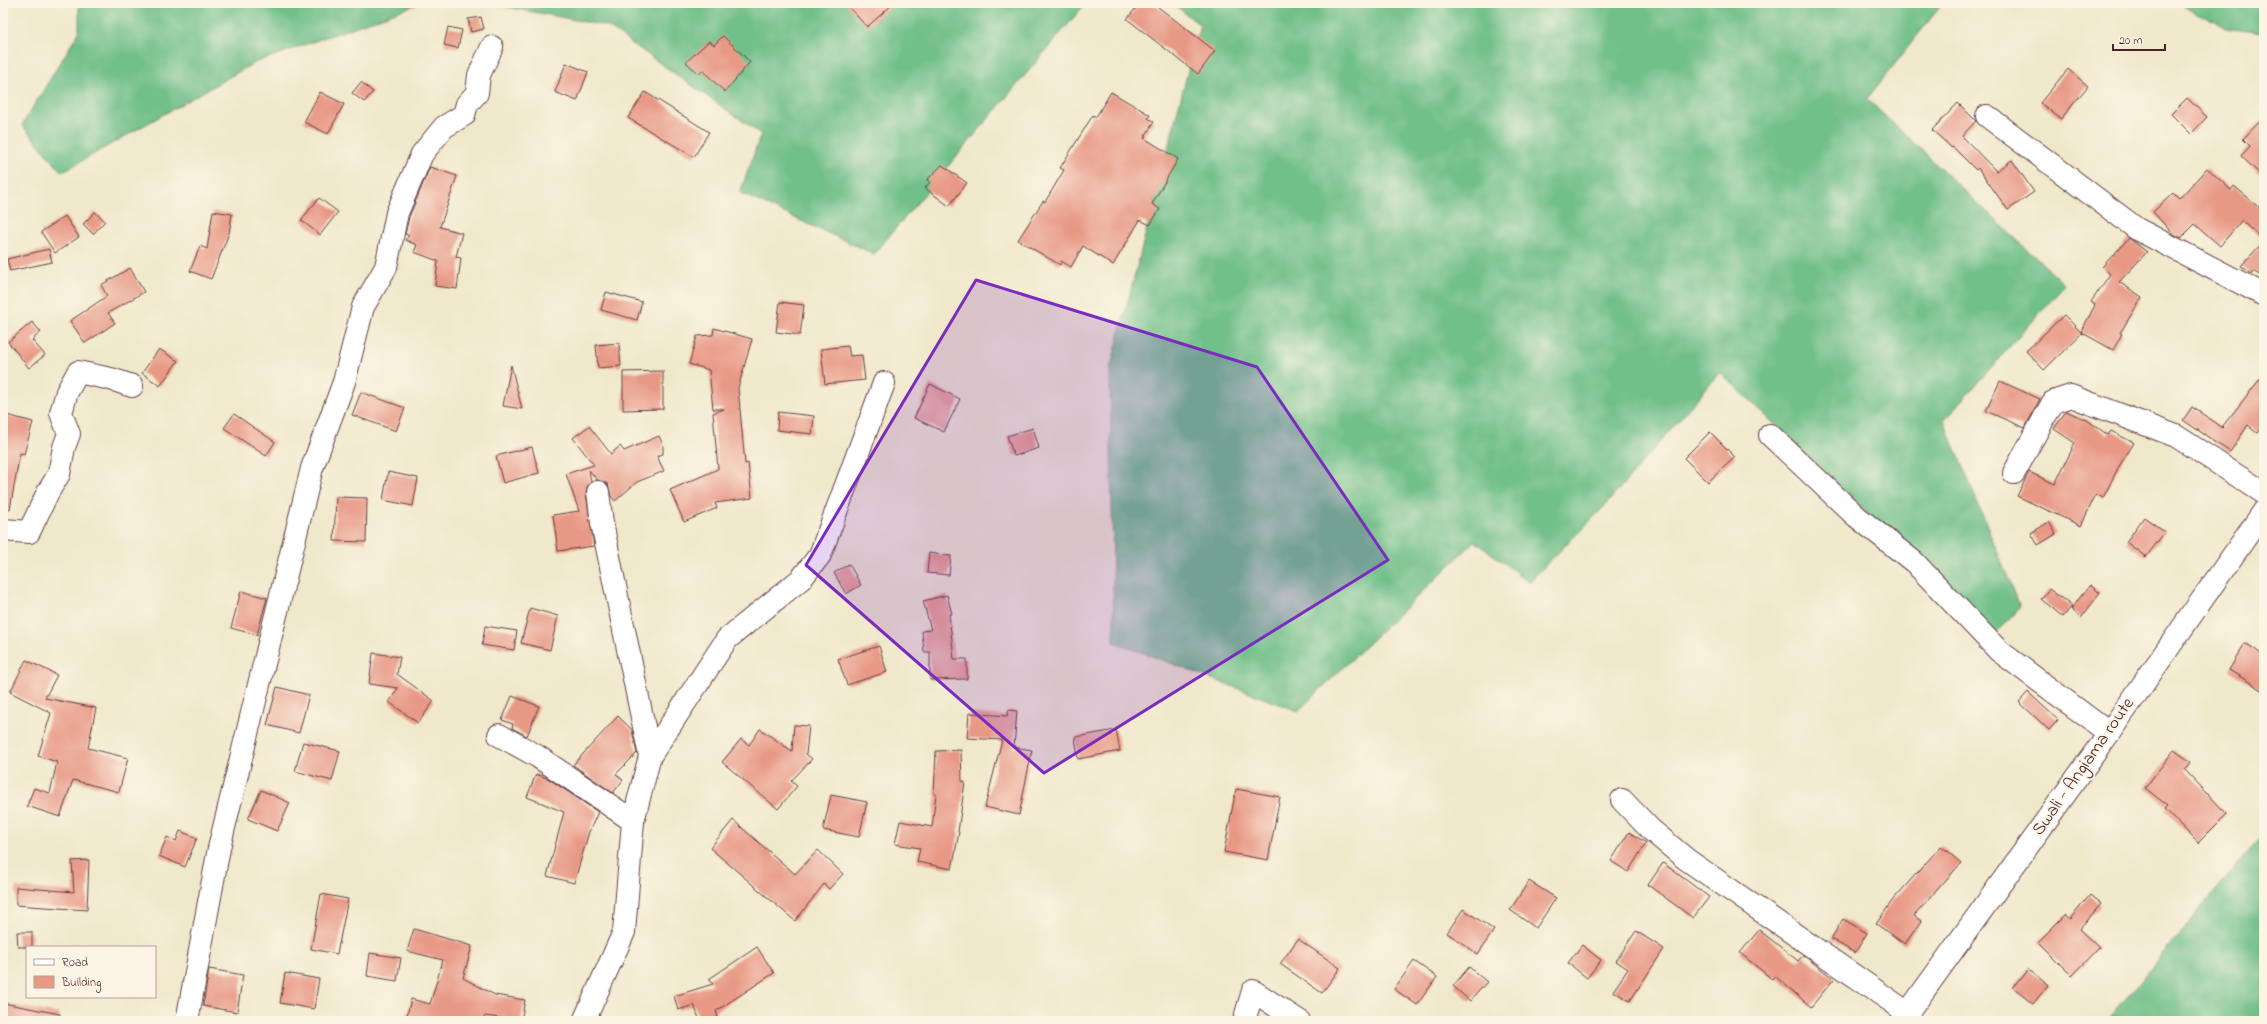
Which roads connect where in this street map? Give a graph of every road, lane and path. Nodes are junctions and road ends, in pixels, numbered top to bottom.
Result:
1 (492, 46) dead end
2 (1987, 116) dead end
3 (2264, 295) edge
4 (884, 383) dead end
5 (132, 386) dead end
6 (1770, 435) dead end
7 (2014, 473) dead end
8 (598, 492) dead end
9 (2264, 493) edge
10 (2264, 511) edge
11 (3, 530) edge
12 (2109, 732) junction
13 (499, 735) dead end
14 (650, 756) junction
15 (1622, 800) dead end
16 (633, 820) junction
17 (1905, 1017) edge
18 (187, 1021) edge
19 (584, 1021) edge
20 (1244, 1021) edge
21 (1299, 1021) edge

1 - 18 street
2 - 3 street
4 - 14 street
5 - 11 street
6 - 12 street
7 - 9 street
8 - 14 street
10 - 12 street, Swali - Angiama route
12 - 17 street, Swali - Angiama route
13 - 16 street
14 - 16 street
15 - 17 street
16 - 19 street
20 - 21 street

